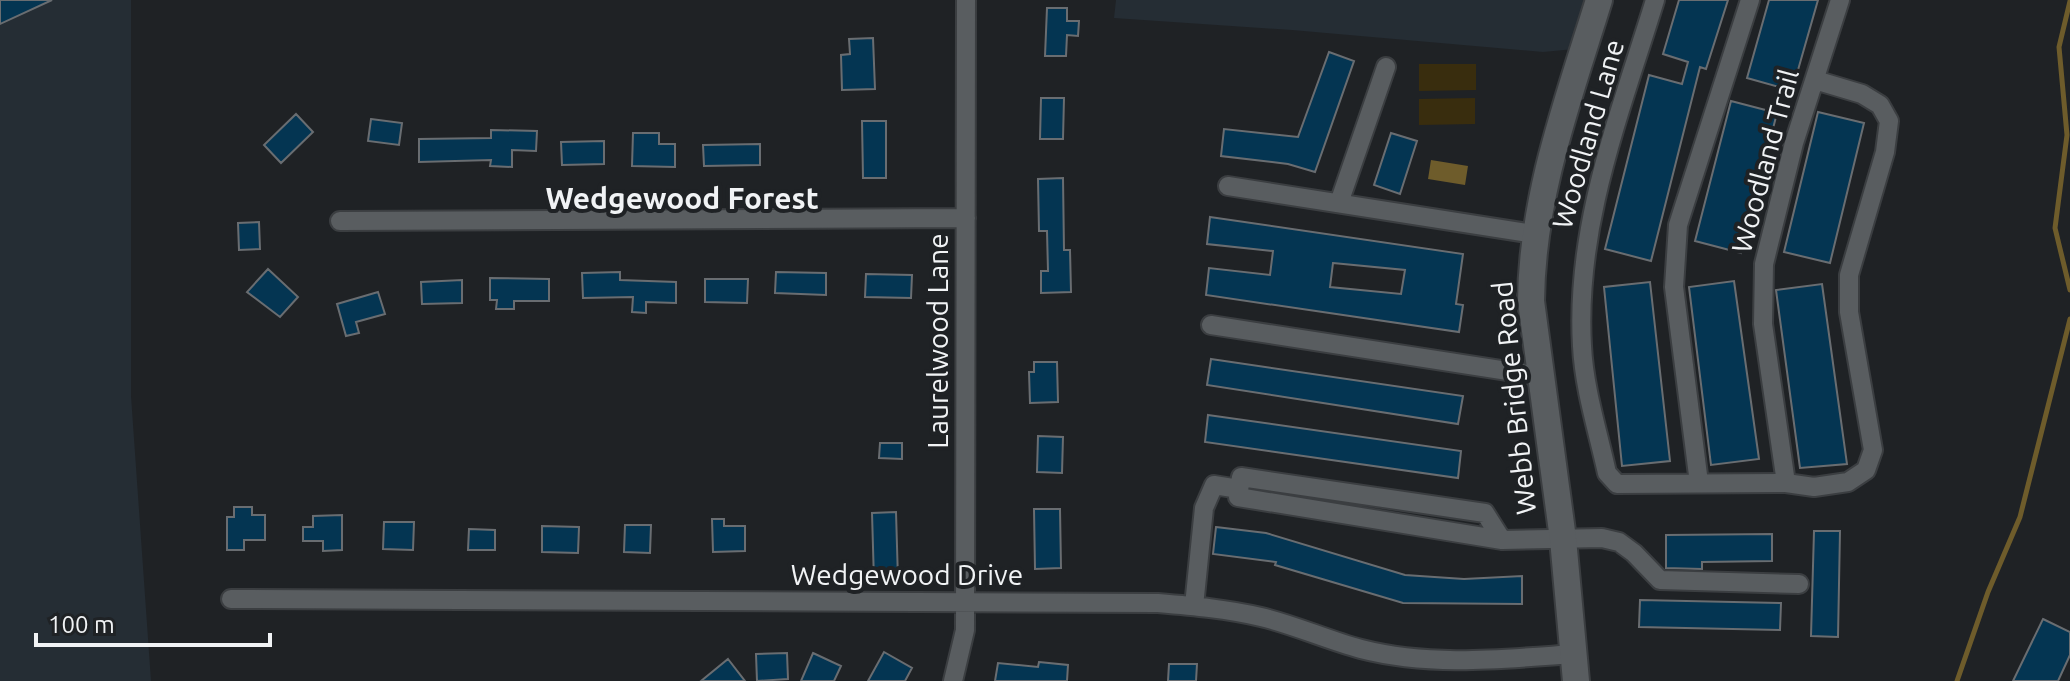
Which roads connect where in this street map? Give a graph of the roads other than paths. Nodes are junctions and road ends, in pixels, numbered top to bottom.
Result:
1 (966, 0) edge
2 (1599, 0) edge
3 (1655, 0) edge
4 (1750, 0) edge
5 (1840, 0) edge
6 (1386, 67) dead end
7 (1815, 80) junction
8 (1228, 186) dead end
9 (1339, 203) junction
10 (966, 218) junction
11 (340, 221) dead end
12 (1534, 234) junction
13 (1211, 325) dead end
14 (1539, 376) junction
15 (1699, 483) junction
16 (1786, 483) junction
17 (1563, 539) junction
18 (1799, 584) dead end
19 (231, 599) dead end
20 (965, 603) junction
21 (1194, 606) junction
22 (1575, 654) junction
23 (953, 681) edge
24 (1576, 681) edge

1 - 10 street, Laurelwood Lane
2 - 12 street, Webb Bridge Road
3 - 15 street, Woodland Lane
4 - 15 street
5 - 7 street, Woodland Trail
6 - 9 street
7 - 16 street, Woodland Trail
7 - 16 street, Woodland Lane
8 - 9 street
9 - 12 street
10 - 11 street
10 - 20 street, Laurelwood Lane
12 - 14 street, Webb Bridge Road
13 - 14 street
14 - 17 street, Webb Bridge Road
15 - 16 street, Woodland Lane
17 - 18 street
17 - 21 street
17 - 22 street, Webb Bridge Road
19 - 20 street, Wedgewood Drive
20 - 21 street, Wedgewood Drive
20 - 23 street, Laurelwood Lane
21 - 22 street, Wedgewood Drive
22 - 24 street, Webb Bridge Road

